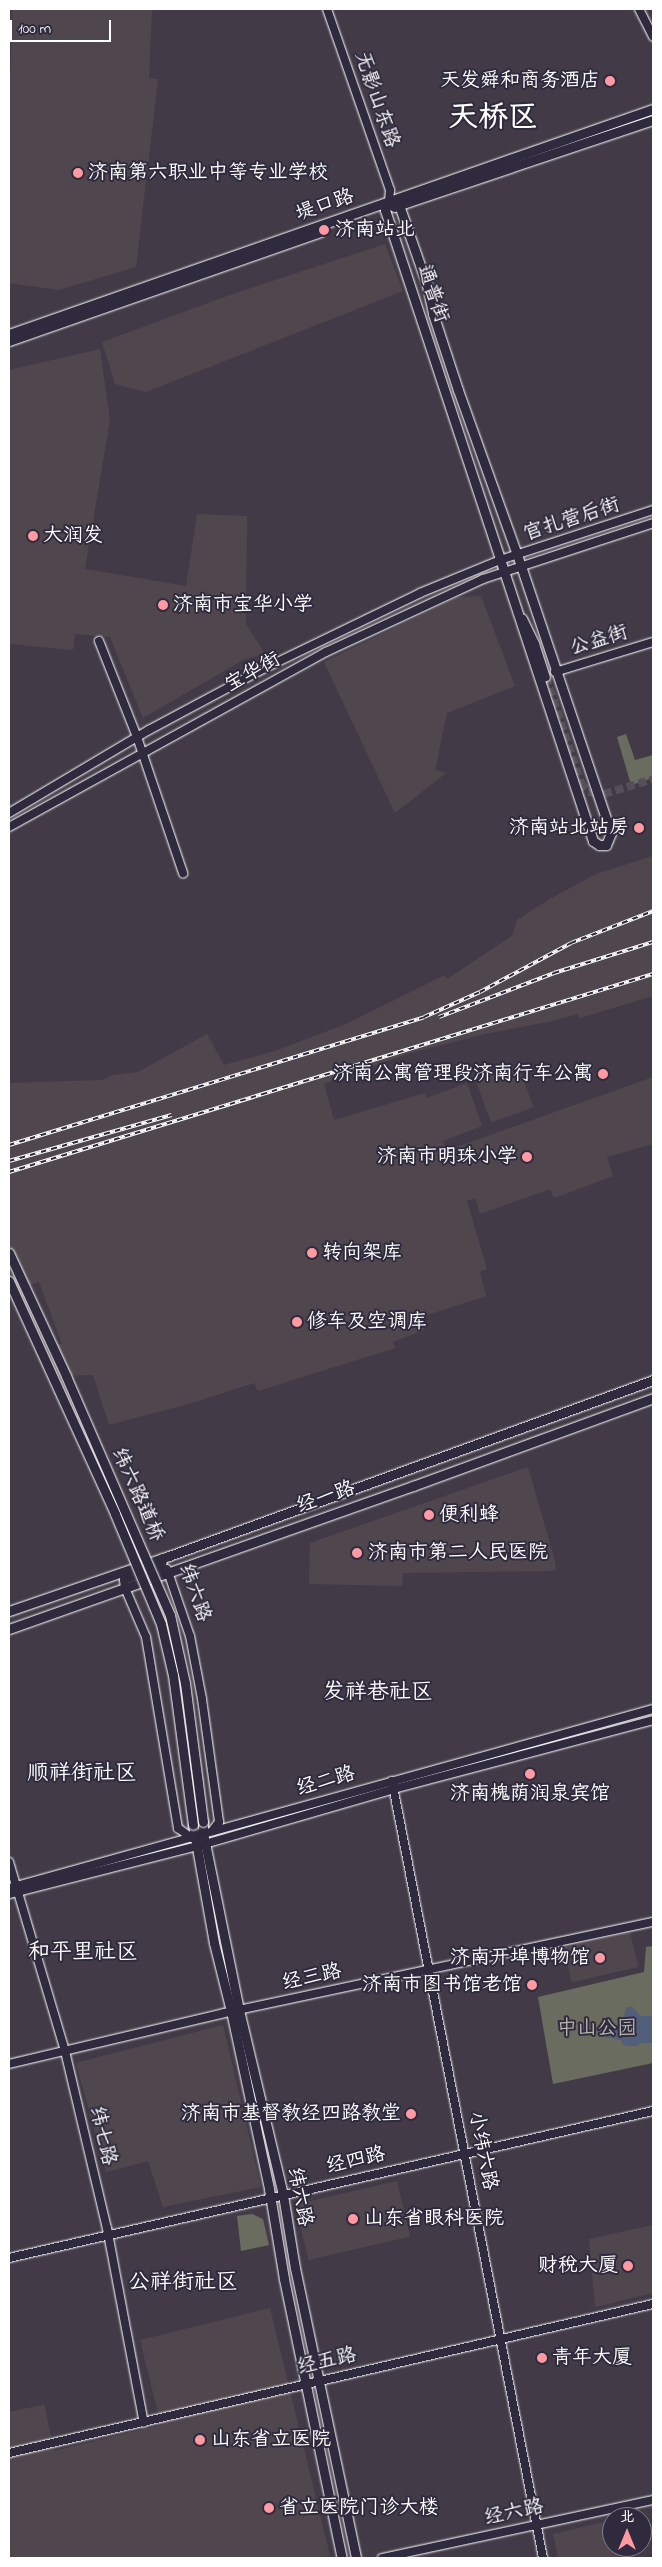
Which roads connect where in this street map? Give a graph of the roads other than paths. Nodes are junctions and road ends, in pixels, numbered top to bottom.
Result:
1 (327, 9) edge
2 (639, 9) edge
3 (653, 37) edge
4 (653, 109) edge
5 (653, 120) edge
6 (399, 205) junction
7 (387, 206) junction
8 (9, 334) edge
9 (9, 341) edge
10 (653, 510) edge
11 (653, 524) edge
12 (517, 554) junction
13 (500, 560) junction
14 (521, 566) junction
15 (504, 572) junction
16 (510, 591) junction
17 (99, 642) dead end
18 (653, 642) edge
19 (555, 672) junction
20 (546, 677) tunnel mouth
21 (137, 737) junction
22 (142, 753) junction
23 (9, 813) edge
24 (9, 827) edge
25 (183, 873) dead end
26 (9, 1253) edge
27 (9, 1280) edge
28 (653, 1380) edge
29 (653, 1398) edge
30 (163, 1558) junction
31 (169, 1573) junction
32 (124, 1588) junction
33 (9, 1611) edge
34 (9, 1629) edge
35 (653, 1709) edge
36 (653, 1720) edge
37 (392, 1780) junction
38 (394, 1789) junction
39 (203, 1822) joint
40 (192, 1825) joint
41 (200, 1838) junction
42 (9, 1862) edge
43 (14, 1889) edge
44 (9, 1894) edge
45 (653, 1922) edge
46 (430, 1968) junction
47 (235, 2011) junction
48 (65, 2051) junction
49 (9, 2064) edge
50 (653, 2111) edge
51 (466, 2152) junction
52 (283, 2195) junction
53 (270, 2198) junction
54 (109, 2236) junction
55 (9, 2258) edge
56 (653, 2304) edge
57 (501, 2340) junction
58 (318, 2380) junction
59 (306, 2384) junction
60 (144, 2423) junction
61 (9, 2453) edge
62 (653, 2500) edge
63 (537, 2525) junction
64 (342, 2558) edge
65 (356, 2558) edge
66 (382, 2558) edge
67 (543, 2558) edge

1 - 7 street, 无影山东路
2 - 3 street
4 - 7 main road, 堤口路
5 - 6 main road, 堤口路
6 - 7 main road, 堤口路
6 - 12 main road, 通普街
7 - 8 main road, 堤口路
7 - 9 main road, 堤口路
7 - 13 main road, 通普街
10 - 12 street, 官扎营后街
11 - 14 street, 官扎营后街
12 - 13 street, 官扎营后街
12 - 14 main road, 通普街
13 - 15 main road, 通普街
13 - 21 street, 宝华街
14 - 15 street, 宝华街
14 - 19 main road, 通普街
15 - 16 main road, 通普街
15 - 22 street, 宝华街
16 - 19 main road, 通普街
16 - 20 street
17 - 21 street
18 - 19 street, 公益街
21 - 22 street
21 - 23 street, 宝华街
22 - 24 street, 宝华街
22 - 25 street
26 - 39 main road, 纬六路道桥, bridge
27 - 40 main road, 纬六路道桥, bridge
28 - 30 main road, 经一路
29 - 31 main road, 经一路
30 - 31 street, 纬六路
30 - 32 street, 纬六路
30 - 33 main road, 经一路
31 - 32 main road, 经一路
31 - 41 street, 纬六路
32 - 34 main road, 经一路
32 - 41 street, 纬六路
35 - 37 street, 经二路
36 - 38 street, 经二路
37 - 38 street, 小纬六路
37 - 41 street, 经二路
38 - 41 street, 经二路
38 - 46 street, 小纬六路
39 - 41 main road, 纬六路
40 - 41 main road, 纬六路
41 - 43 street, 经二路
41 - 47 main road, 纬六路
42 - 43 street, 纬七路
43 - 44 street, 经二路
43 - 48 street, 纬七路
45 - 46 street, 经三路
46 - 47 street, 经三路
46 - 51 street, 小纬六路
47 - 48 street, 经三路
47 - 52 main road, 纬六路
47 - 53 main road, 纬六路
48 - 49 street, 经三路
48 - 54 street, 纬七路
50 - 51 street, 经四路
51 - 52 street, 经四路
51 - 57 street, 小纬六路
52 - 53 street, 经四路
52 - 58 main road, 纬六路
53 - 54 street, 经四路
53 - 59 main road, 纬六路
54 - 55 street, 经四路
54 - 60 street, 纬七路
56 - 57 street, 经五路
57 - 58 street, 经五路
57 - 63 street, 小纬六路
58 - 59 street, 经五路
58 - 65 main road, 纬六路
59 - 60 street, 经五路
59 - 64 main road, 纬六路
60 - 61 street, 经五路
62 - 63 street, 经六路
63 - 66 street, 经六路
63 - 67 street, 小纬六路

